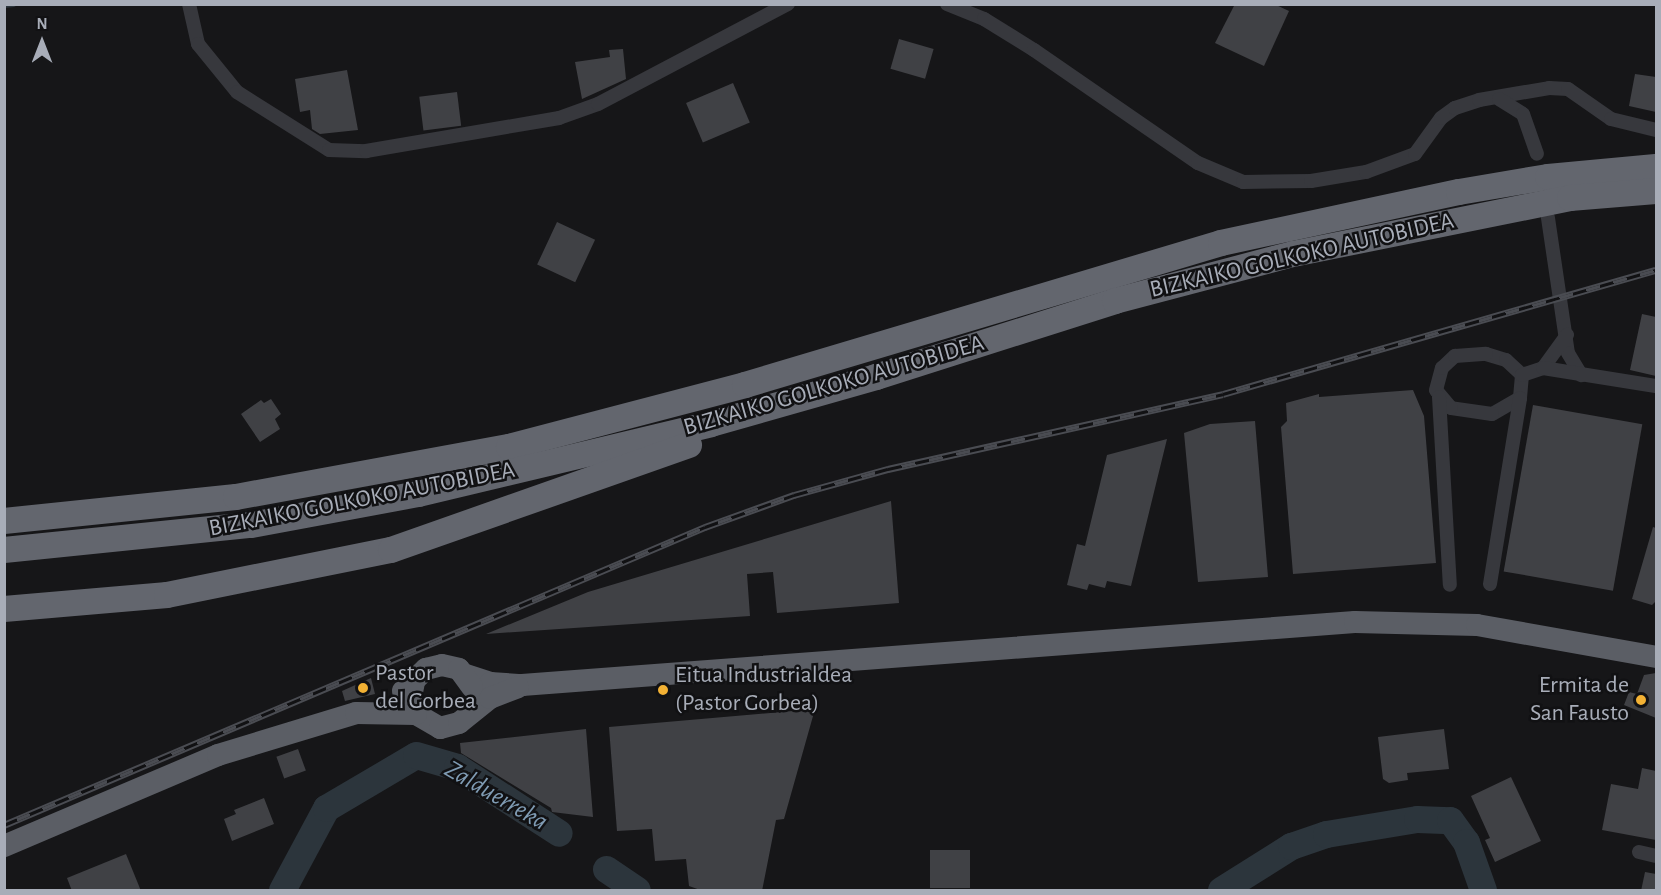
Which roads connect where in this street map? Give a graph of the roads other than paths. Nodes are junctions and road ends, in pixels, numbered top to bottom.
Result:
1 (189, 4) edge
2 (788, 4) edge
3 (947, 4) edge
4 (1549, 88) junction
5 (1497, 98) junction
6 (1523, 114) junction
7 (1656, 130) edge
8 (1538, 154) dead end
9 (1656, 167) edge
10 (1656, 191) edge
11 (1548, 218) dead end
12 (1568, 333) junction
13 (1543, 368) junction
14 (1522, 375) junction
15 (1581, 375) junction
16 (876, 377) junction
17 (1656, 386) edge
18 (1439, 397) junction
19 (1520, 398) junction
20 (4, 505) edge
21 (106, 510) junction
22 (4, 521) edge
23 (4, 550) edge
24 (1490, 584) dead end
25 (1450, 585) dead end
26 (4, 609) edge
27 (1656, 657) edge
28 (466, 675) junction
29 (414, 682) junction
30 (522, 685) junction
31 (372, 710) junction
32 (416, 714) junction
33 (468, 715) junction
34 (4, 846) edge
35 (1640, 852) dead end
36 (1656, 856) edge

1 - 2 street
3 - 5 street
4 - 5 street
4 - 6 street
4 - 7 street
5 - 6 street
6 - 8 street
9 - 21 highway, BIZKAIKO GOLKOKO AUTOBIDEA
10 - 16 highway, BIZKAIKO GOLKOKO AUTOBIDEA
11 - 12 street
12 - 13 street
12 - 15 street
13 - 14 street
13 - 15 street
14 - 18 street
14 - 19 street
15 - 17 street
16 - 23 highway, BIZKAIKO GOLKOKO AUTOBIDEA
16 - 26 highway
18 - 19 street
18 - 25 street
19 - 24 street
20 - 21 highway
21 - 22 highway, BIZKAIKO GOLKOKO AUTOBIDEA
27 - 30 highway
28 - 29 highway
28 - 30 highway
28 - 33 highway
29 - 31 highway
29 - 32 highway
30 - 33 highway
31 - 32 highway
31 - 34 highway
32 - 33 highway
35 - 36 street

